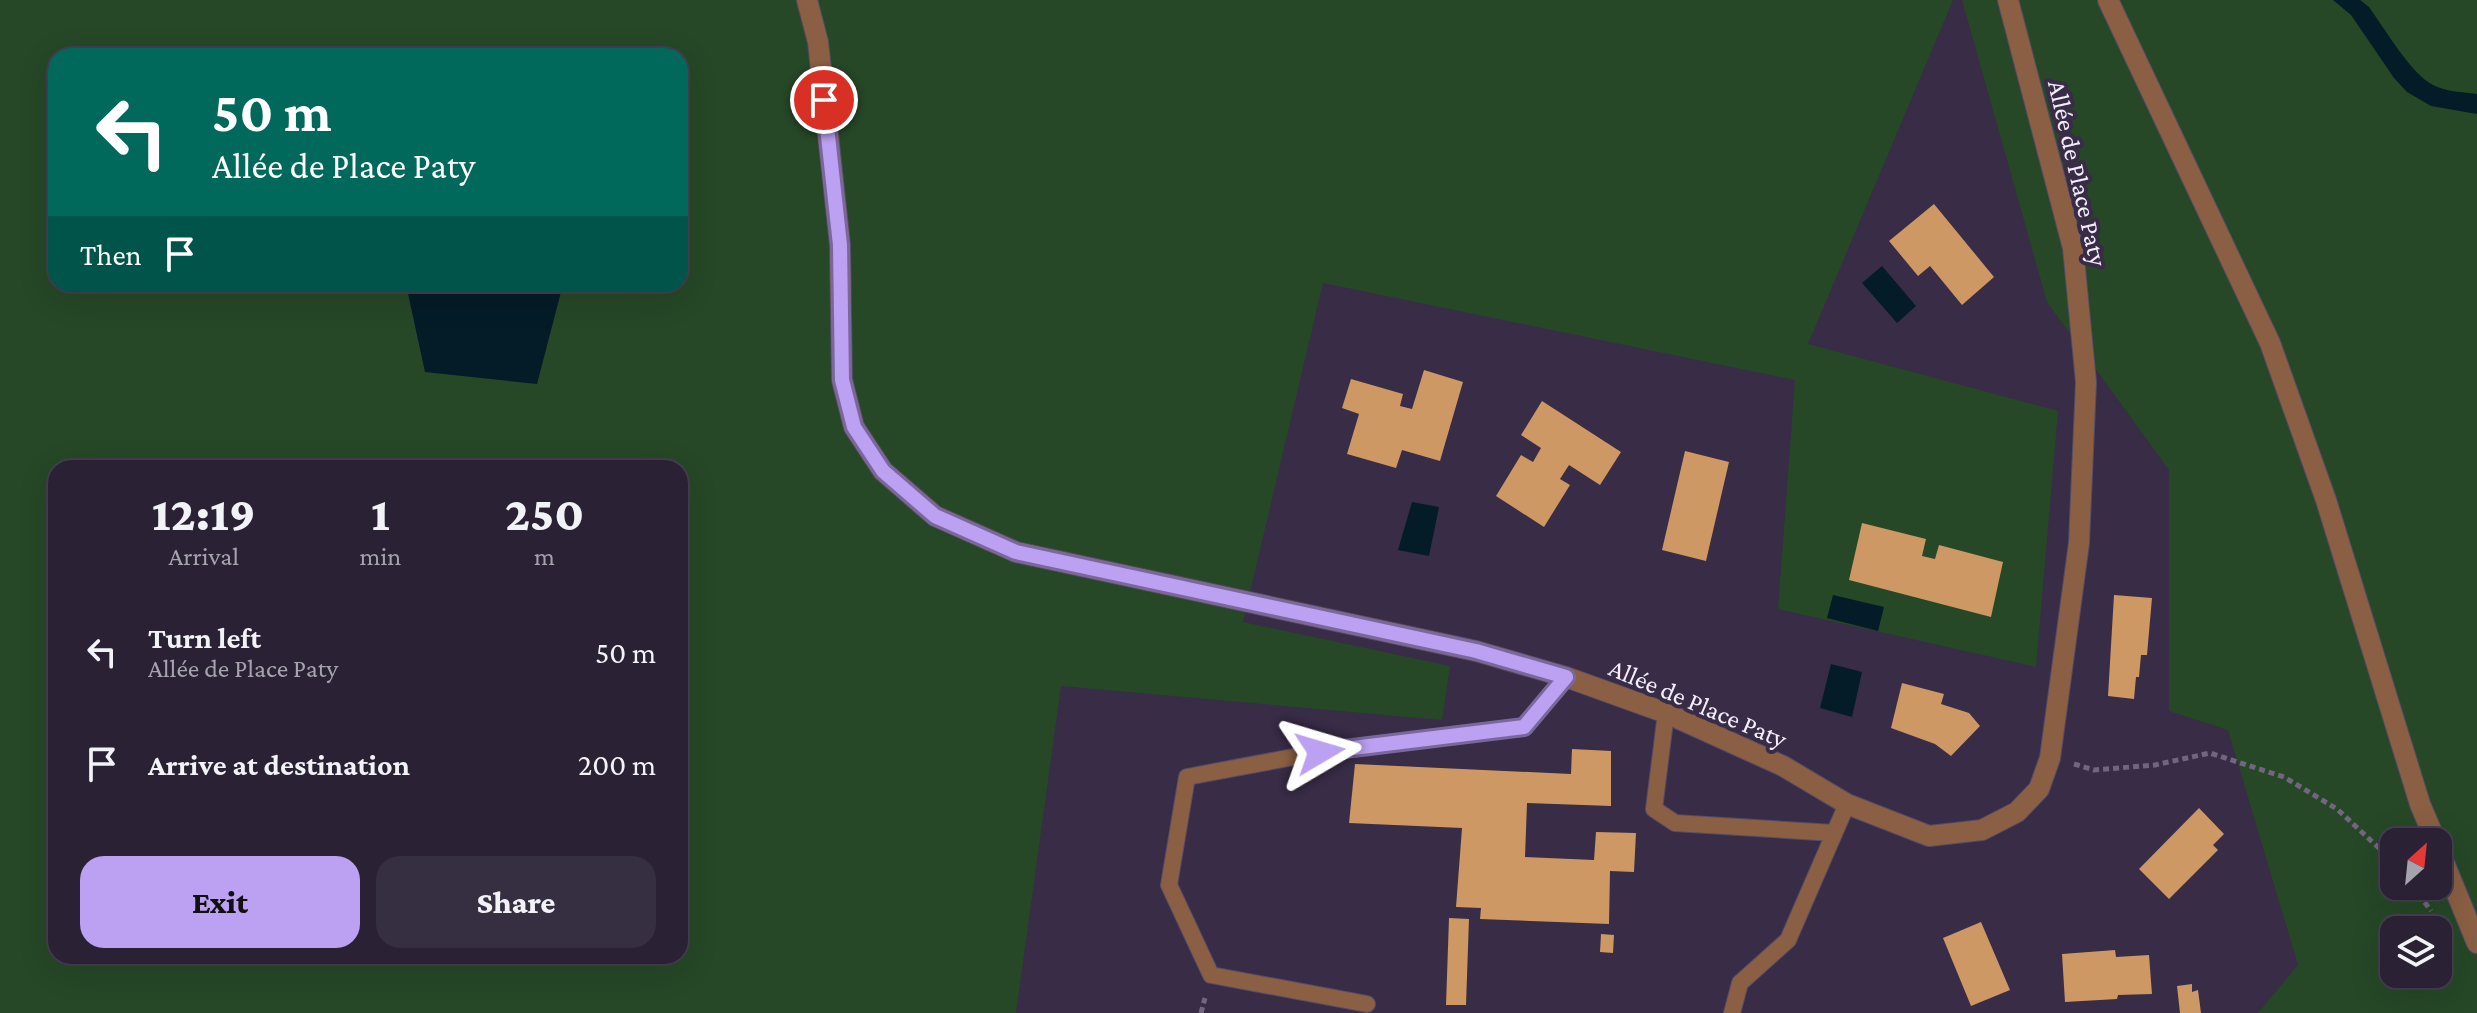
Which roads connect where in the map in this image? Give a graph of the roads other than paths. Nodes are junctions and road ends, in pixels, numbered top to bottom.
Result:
1 (807, 0) edge
2 (2008, 0) edge
3 (2108, 0) edge
4 (1566, 677) junction
5 (1666, 713) junction
6 (1847, 804) junction
7 (2430, 828) edge
8 (1834, 833) junction
9 (2452, 882) edge
10 (2477, 943) edge
11 (1367, 1004) dead end
12 (1732, 1013) edge

1 - 4 street, Allée de Place Paty
2 - 6 street, Allée de Place Paty
3 - 7 street
4 - 5 street, Allée de Place Paty
4 - 11 lane
5 - 6 street, Allée de Place Paty
5 - 8 lane
6 - 8 lane
8 - 12 lane
9 - 10 street

